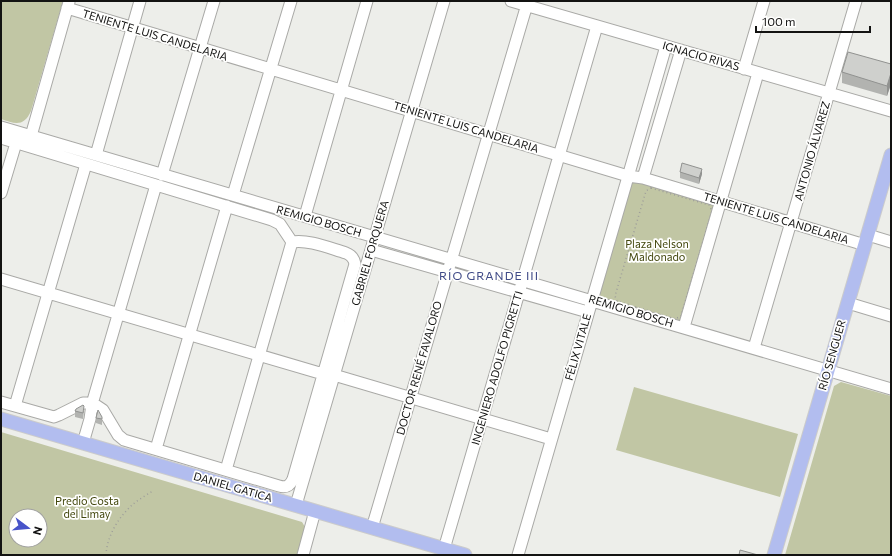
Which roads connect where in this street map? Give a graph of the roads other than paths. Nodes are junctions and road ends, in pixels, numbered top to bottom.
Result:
1 (140, 1) edge
2 (214, 1) edge
3 (291, 1) edge
4 (367, 1) edge
5 (444, 1) edge
6 (510, 1) edge
7 (764, 1) edge
8 (856, 1) edge
9 (527, 3) edge
10 (68, 5) edge
11 (597, 26) junction
12 (133, 28) junction
13 (666, 46) junction
14 (200, 48) junction
15 (681, 50) junction
16 (270, 69) junction
17 (744, 69) junction
18 (758, 73) junction
19 (341, 90) junction
20 (828, 93) junction
21 (412, 111) junction
22 (891, 111) edge
23 (1, 127) edge
24 (488, 134) junction
25 (31, 136) junction
26 (1, 138) edge
27 (16, 142) junction
28 (96, 155) junction
29 (559, 155) junction
30 (891, 155) edge
31 (86, 164) junction
32 (162, 175) junction
33 (628, 176) junction
34 (643, 178) junction
35 (156, 185) junction
36 (1, 193) edge
37 (233, 195) junction
38 (721, 202) junction
39 (227, 206) junction
40 (305, 216) junction
41 (791, 223) junction
42 (375, 237) junction
43 (866, 240) junction
44 (292, 242) junction
45 (891, 242) edge
46 (371, 250) junction
47 (452, 259) junction
48 (448, 272) junction
49 (1, 279) edge
50 (523, 280) junction
51 (48, 293) junction
52 (519, 293) junction
53 (592, 300) junction
54 (848, 303) junction
55 (588, 312) junction
56 (119, 313) junction
57 (891, 316) edge
58 (684, 327) junction
59 (190, 334) junction
60 (754, 348) junction
61 (259, 355) junction
62 (828, 370) junction
63 (329, 374) junction
64 (891, 389) edge
65 (411, 398) junction
66 (1, 402) edge
67 (92, 404) junction
68 (15, 406) junction
69 (1, 419) edge
70 (482, 419) junction
71 (551, 439) junction
72 (80, 442) junction
73 (156, 450) junction
74 (226, 470) junction
75 (288, 486) joint
76 (296, 505) junction
77 (315, 511) junction
78 (372, 528) junction
79 (444, 549) junction
80 (303, 555) edge
81 (465, 555) edge
82 (518, 555) edge
83 (774, 555) edge

1 - 12 street
2 - 14 street
3 - 16 street
4 - 19 street
5 - 21 street, GABRIEL FORQUERA
6 - 9 street, IGNACIO RIVAS
7 - 17 street
8 - 20 street, ANTONIO ÁLVAREZ
9 - 11 street, IGNACIO RIVAS
9 - 24 street, DOCTOR RENÉ FAVALORO
10 - 12 street, TENIENTE LUIS CANDELARIA
10 - 25 street
11 - 13 street, IGNACIO RIVAS
11 - 29 street, INGENIERO ADOLFO PIGRETTI
12 - 14 street, TENIENTE LUIS CANDELARIA
12 - 28 street
13 - 15 street, IGNACIO RIVAS
13 - 33 street, FÉLIX VITALE
14 - 16 street, TENIENTE LUIS CANDELARIA
14 - 32 street
15 - 17 street, IGNACIO RIVAS
15 - 34 street
16 - 19 street, TENIENTE LUIS CANDELARIA
16 - 37 street
17 - 18 street, IGNACIO RIVAS
18 - 20 street, IGNACIO RIVAS
18 - 38 street
19 - 21 street, TENIENTE LUIS CANDELARIA
19 - 40 street
20 - 22 street, IGNACIO RIVAS
20 - 41 street, ANTONIO ÁLVAREZ
21 - 24 street, TENIENTE LUIS CANDELARIA
21 - 42 street, GABRIEL FORQUERA
23 - 25 street, REMIGIO BOSCH
24 - 29 street, TENIENTE LUIS CANDELARIA
24 - 47 street, DOCTOR RENÉ FAVALORO
25 - 28 street, REMIGIO BOSCH
26 - 27 street, REMIGIO BOSCH
27 - 31 street, REMIGIO BOSCH
27 - 36 street
28 - 32 street, REMIGIO BOSCH
29 - 33 street, TENIENTE LUIS CANDELARIA
29 - 50 street, INGENIERO ADOLFO PIGRETTI
30 - 43 main road, RÍO SENGUER
31 - 35 street, REMIGIO BOSCH
31 - 51 street
32 - 37 street, REMIGIO BOSCH
33 - 34 street, TENIENTE LUIS CANDELARIA
33 - 53 street, FÉLIX VITALE
34 - 38 street, TENIENTE LUIS CANDELARIA
35 - 39 street, REMIGIO BOSCH
35 - 56 street
37 - 40 street, REMIGIO BOSCH
38 - 41 street, TENIENTE LUIS CANDELARIA
38 - 58 street
39 - 44 street, REMIGIO BOSCH
39 - 59 street
40 - 42 street, REMIGIO BOSCH
41 - 43 street, TENIENTE LUIS CANDELARIA
41 - 60 street, ANTONIO ÁLVAREZ
42 - 46 street, GABRIEL FORQUERA
42 - 47 street, REMIGIO BOSCH
43 - 45 street, TENIENTE LUIS CANDELARIA
43 - 54 main road, RÍO SENGUER
44 - 61 street
44 - 63 street, GABRIEL FORQUERA
46 - 48 street, REMIGIO BOSCH
46 - 63 street, GABRIEL FORQUERA
47 - 48 street, DOCTOR RENÉ FAVALORO
47 - 50 street, REMIGIO BOSCH
48 - 52 street, REMIGIO BOSCH
48 - 65 street, DOCTOR RENÉ FAVALORO
49 - 51 street
50 - 52 street, INGENIERO ADOLFO PIGRETTI
50 - 53 street, REMIGIO BOSCH
51 - 56 street
51 - 68 street
52 - 55 street, REMIGIO BOSCH
52 - 70 street, INGENIERO ADOLFO PIGRETTI
53 - 55 street, FÉLIX VITALE
53 - 58 street, REMIGIO BOSCH
54 - 57 street
54 - 62 main road, RÍO SENGUER
55 - 71 street, FÉLIX VITALE
56 - 59 street
56 - 67 street
58 - 60 street, REMIGIO BOSCH
59 - 61 street
59 - 73 street
60 - 62 street, REMIGIO BOSCH
61 - 63 street
61 - 74 street
62 - 64 street, REMIGIO BOSCH
62 - 83 main road, RÍO SENGUER
63 - 65 street
63 - 75 street, GABRIEL FORQUERA
63 - 76 street, GABRIEL FORQUERA
65 - 70 street
65 - 78 street, DOCTOR RENÉ FAVALORO
66 - 68 street
67 - 68 street
67 - 72 street
67 - 73 street, DANIEL GATICA
69 - 72 main road, DANIEL GATICA
70 - 71 street
70 - 79 street, INGENIERO ADOLFO PIGRETTI
71 - 82 street, FÉLIX VITALE
72 - 76 main road, DANIEL GATICA
73 - 74 street, DANIEL GATICA
74 - 75 street, DANIEL GATICA
76 - 77 main road, DANIEL GATICA
77 - 78 main road, DANIEL GATICA
77 - 80 street
78 - 79 main road, DANIEL GATICA
79 - 81 main road, DANIEL GATICA

